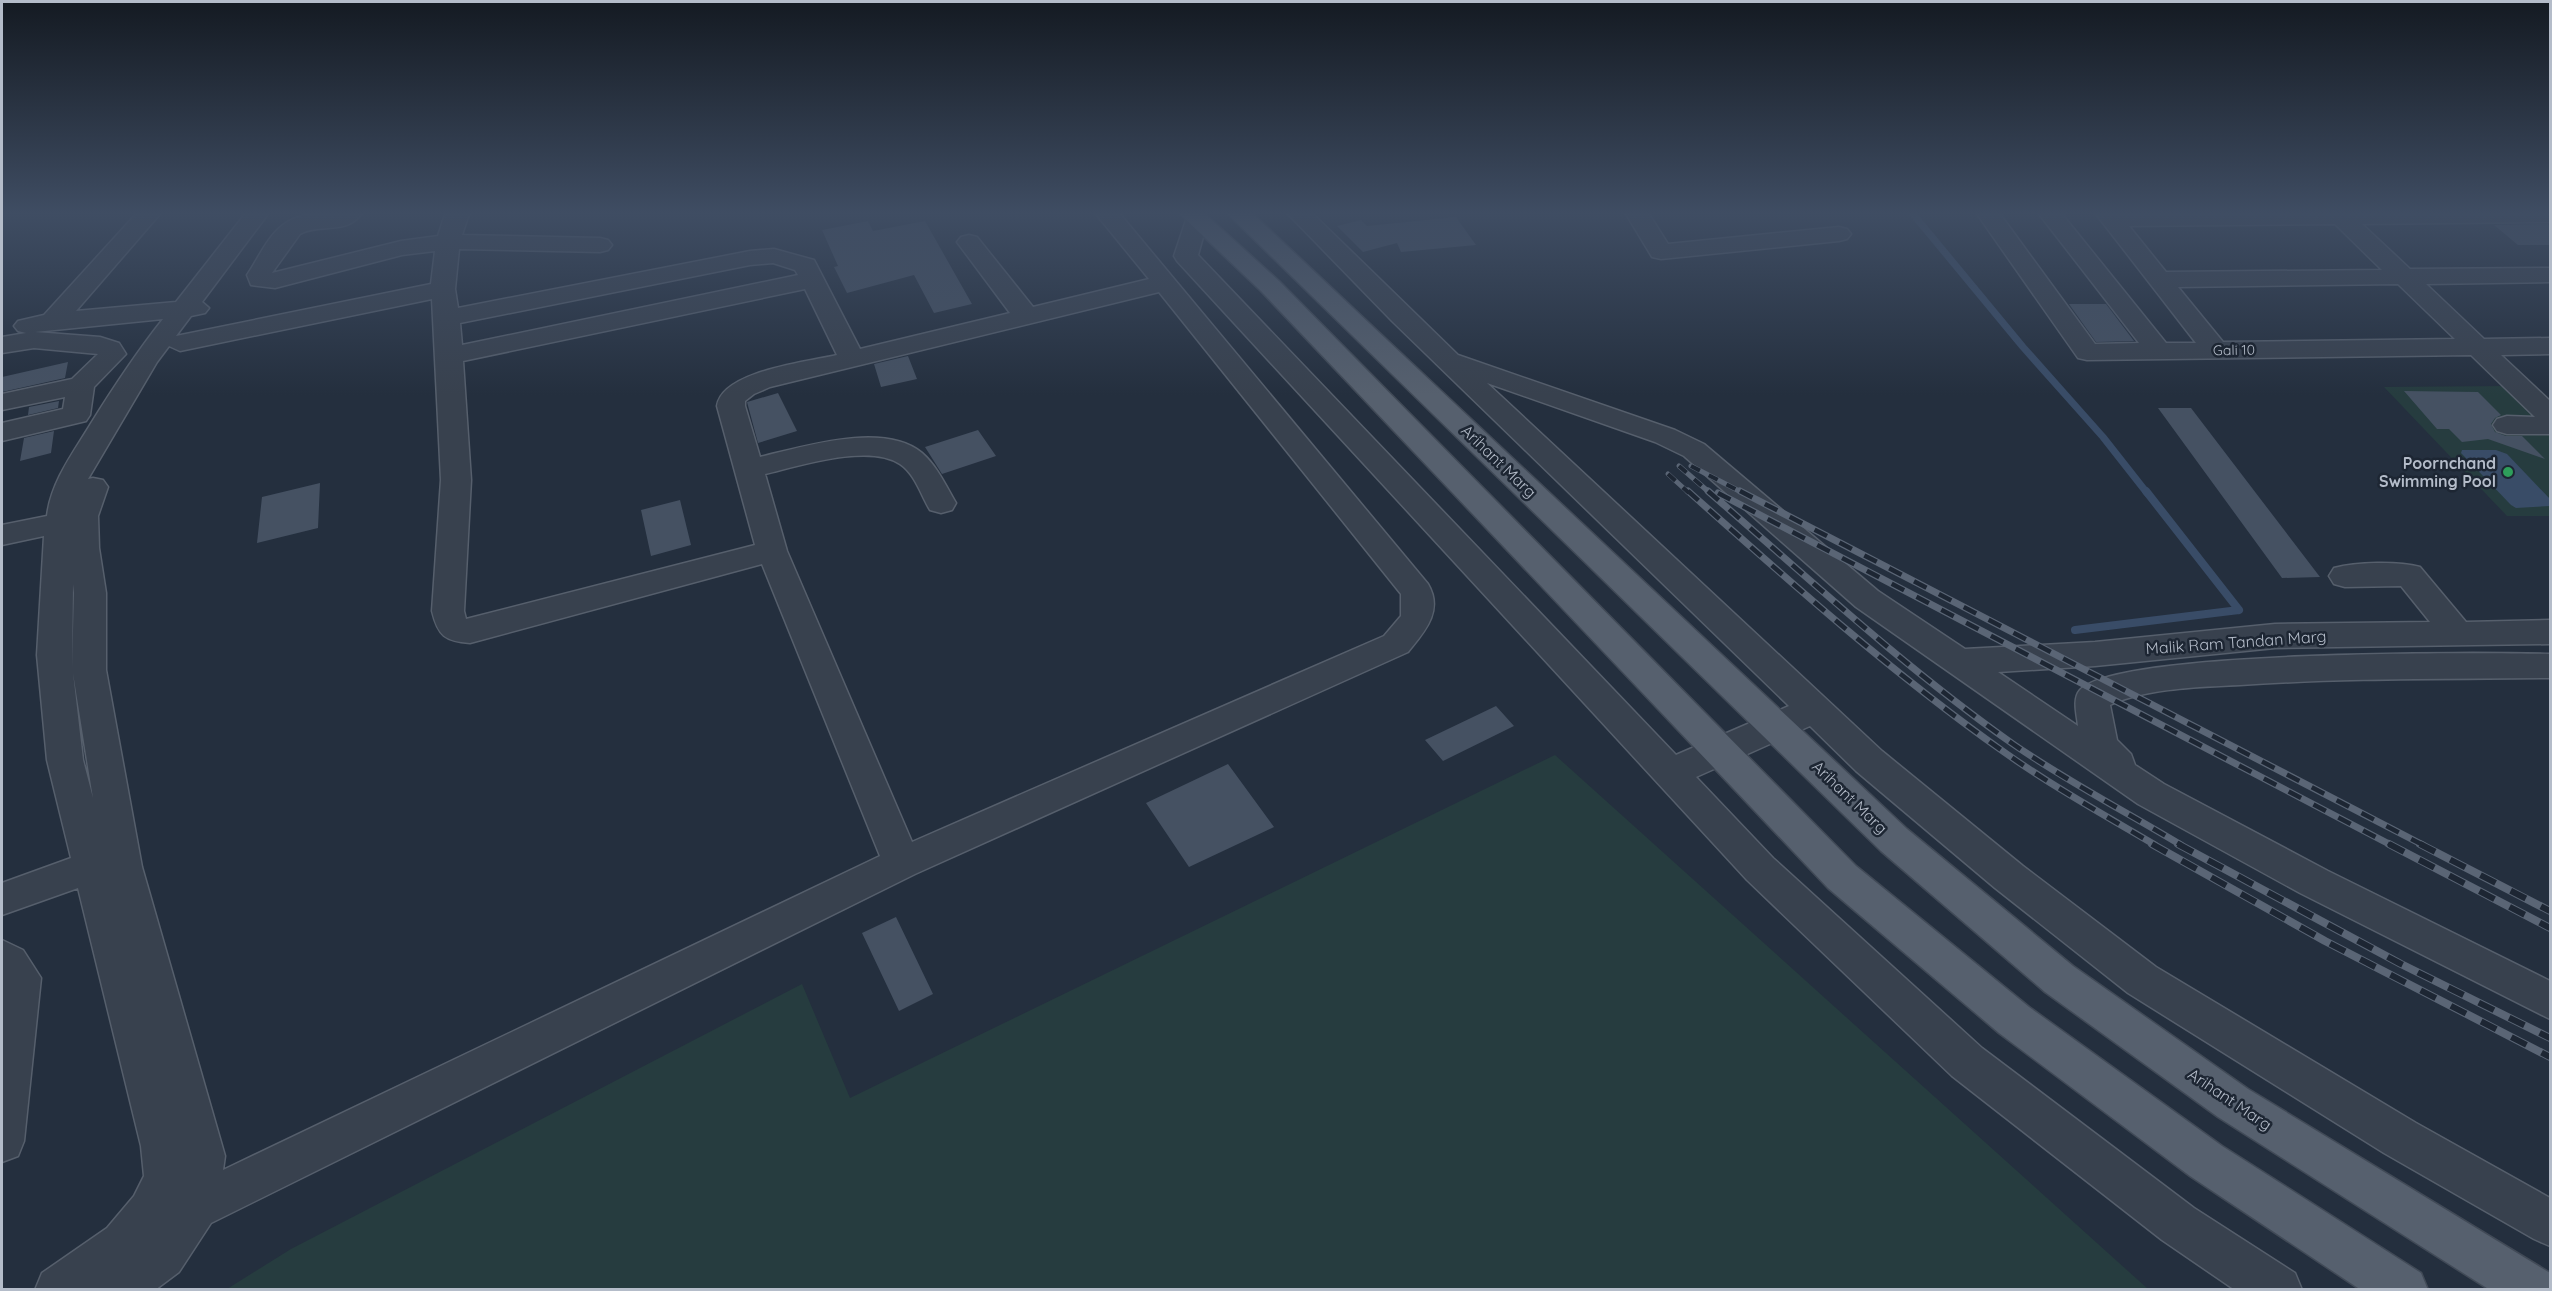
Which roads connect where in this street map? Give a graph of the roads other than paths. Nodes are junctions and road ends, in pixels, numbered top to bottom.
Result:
1 (95, 274) edge
2 (219, 274) edge
3 (227, 274) edge
4 (260, 274) edge
5 (301, 274) edge
6 (445, 274) edge
7 (668, 274) edge
8 (809, 274) edge
9 (994, 274) edge
10 (1158, 274) edge
11 (1204, 274) edge
12 (1257, 274) edge
13 (1307, 274) edge
14 (1360, 274) edge
15 (2031, 274) edge
16 (2098, 274) edge
17 (2154, 274) edge
18 (2550, 275) edge
19 (2403, 276) junction
20 (812, 280) junction
21 (2159, 280) junction
22 (1165, 283) junction
23 (443, 289) junction
24 (197, 308) junction
25 (1026, 316) junction
26 (447, 318) junction
27 (53, 321) junction
28 (2, 329) edge
29 (180, 343) junction
30 (2, 345) edge
31 (2550, 345) edge
32 (2477, 346) junction
33 (2216, 350) junction
34 (2159, 351) junction
35 (449, 356) junction
36 (852, 359) junction
37 (1446, 359) junction
38 (81, 385) junction
39 (2, 402) edge
40 (2550, 416) edge
41 (2506, 425) dead end
42 (2550, 426) edge
43 (2, 432) edge
44 (749, 469) junction
45 (941, 503) dead end
46 (61, 523) junction
47 (2, 535) edge
48 (772, 551) junction
49 (2345, 576) dead end
50 (2456, 632) junction
51 (2550, 632) edge
52 (2095, 654) junction
53 (1958, 662) junction
54 (2550, 666) edge
55 (2123, 685) junction
56 (1813, 708) junction
57 (1777, 727) junction
58 (1720, 752) junction
59 (1670, 773) junction
60 (2151, 794) junction
61 (107, 862) junction
62 (902, 863) junction
63 (2, 899) edge
64 (2, 957) edge
65 (2550, 1001) edge
66 (2, 1141) edge
67 (195, 1207) junction
68 (2550, 1223) edge
69 (59, 1290) edge
70 (115, 1290) edge
71 (2278, 1290) edge
72 (2404, 1290) edge
73 (2534, 1290) edge

1 - 27 street
2 - 24 street
3 - 24 street
4 - 5 street
6 - 23 street
7 - 26 street
8 - 20 street
9 - 25 street
10 - 22 street
11 - 59 street
12 - 58 main road
13 - 57 main road, Arihant Marg
14 - 37 street
15 - 34 street, Gali 10
16 - 34 street
17 - 21 street
18 - 19 street
19 - 21 street
19 - 32 street
20 - 35 street
20 - 36 street
21 - 33 street
22 - 25 street
22 - 62 street
23 - 26 street
23 - 29 street
24 - 27 street
24 - 29 street
24 - 46 street
25 - 36 street
26 - 35 street
27 - 28 street
29 - 61 street
30 - 38 street
31 - 32 street, Gali 10
32 - 33 street, Gali 10
32 - 40 street
33 - 34 street, Gali 10
35 - 48 street
36 - 44 street
37 - 53 street
37 - 56 street
38 - 39 street
38 - 43 street
41 - 42 street
44 - 45 street
44 - 48 street
46 - 47 street
46 - 61 street
48 - 62 street
49 - 50 street
50 - 51 street, Malik Ram Tandan Marg
50 - 52 street, Malik Ram Tandan Marg
52 - 53 street, Malik Ram Tandan Marg
52 - 55 street
53 - 60 street
54 - 55 street, Malik Ram Tandan Marg
55 - 60 street, Malik Ram Tandan Marg
56 - 57 street
56 - 68 street
57 - 58 street
57 - 73 main road, Arihant Marg
58 - 59 street
58 - 72 main road
59 - 71 street
60 - 65 street
61 - 63 street
61 - 67 street
61 - 69 street
62 - 67 street
64 - 66 street
67 - 70 street

